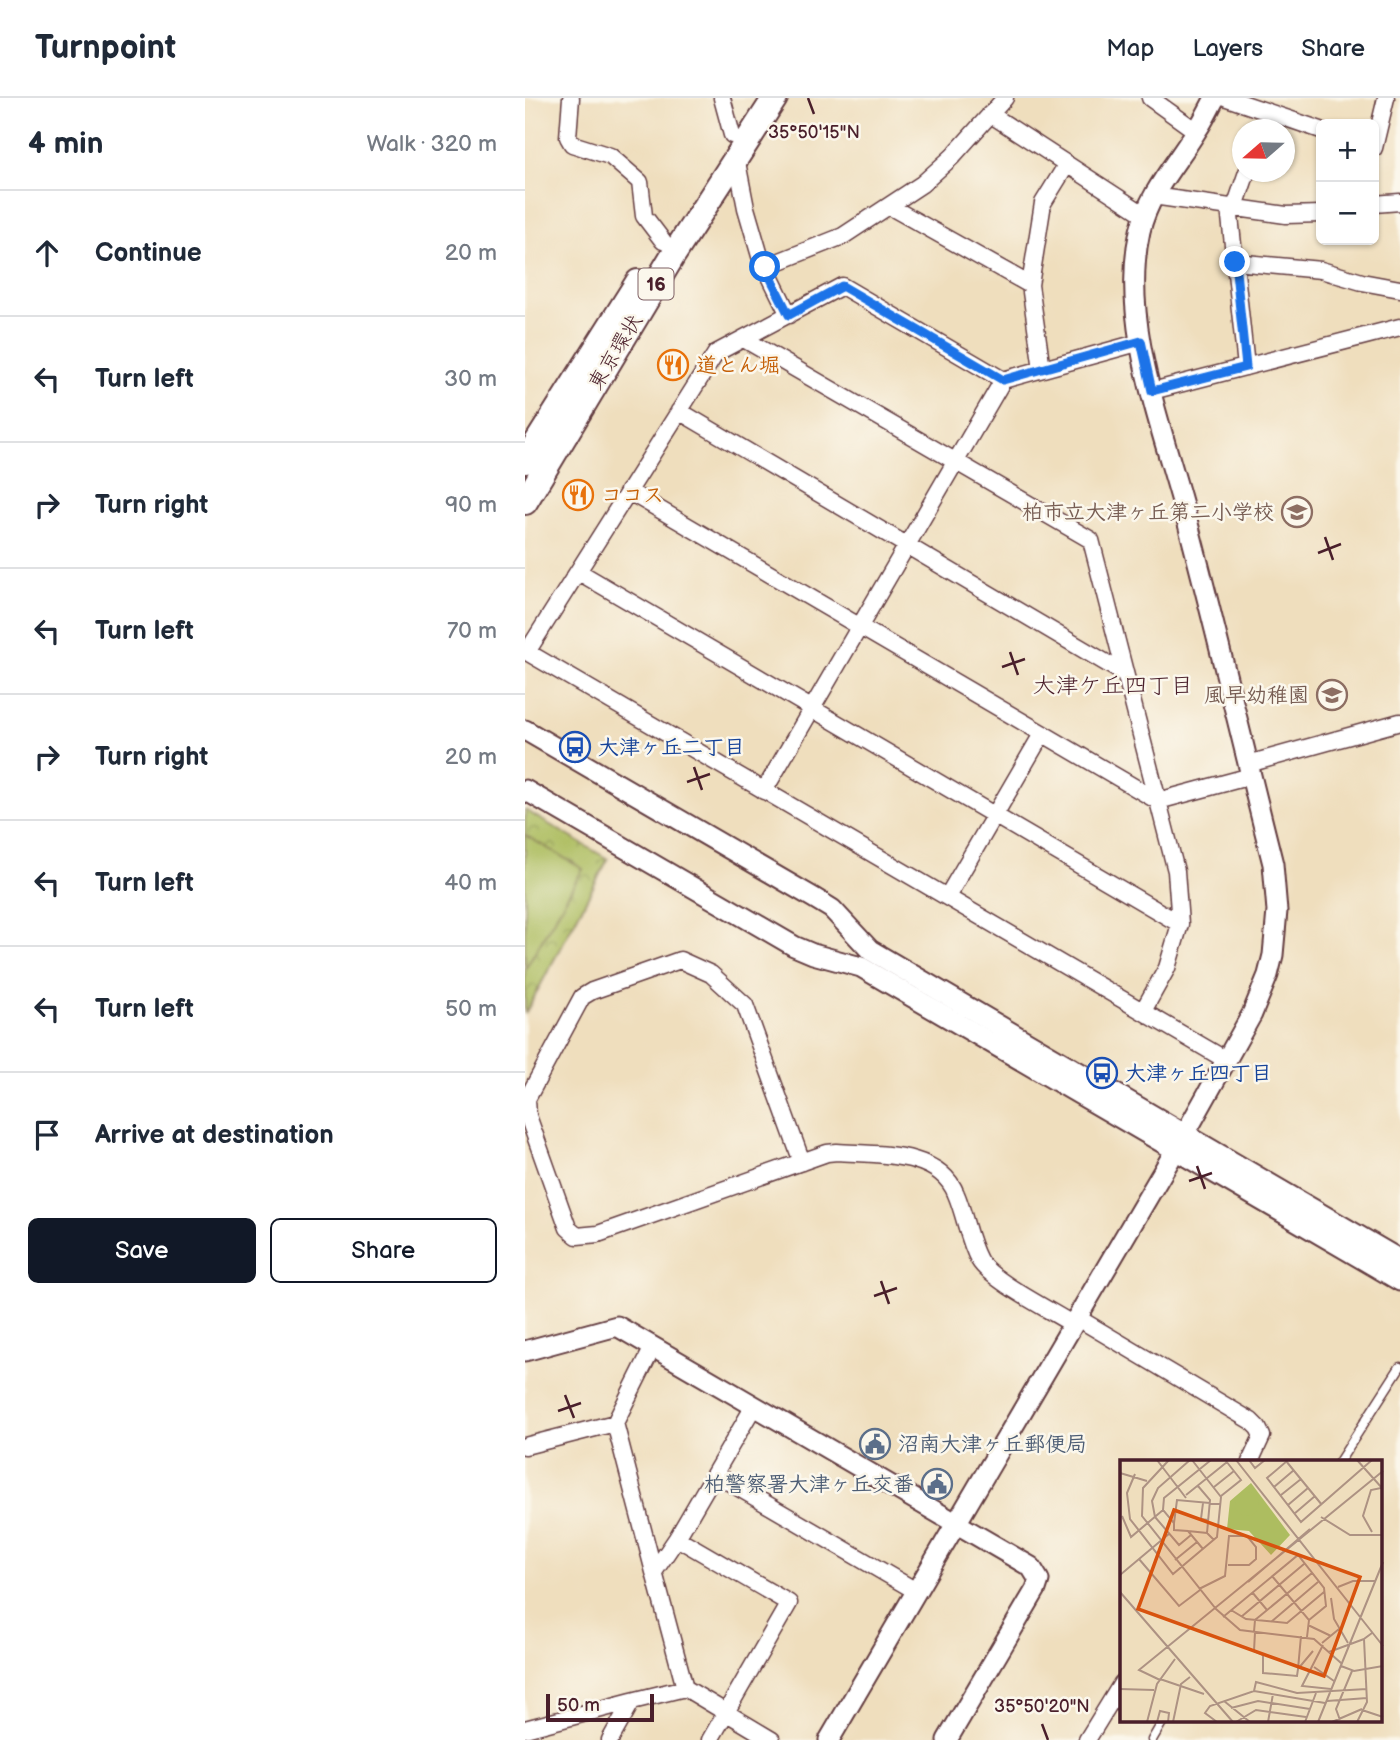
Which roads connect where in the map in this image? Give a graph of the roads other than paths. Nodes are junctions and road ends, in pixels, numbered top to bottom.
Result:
1 (571, 98) edge
2 (722, 98) edge
3 (755, 98) edge
4 (775, 98) edge
5 (1005, 98) edge
6 (1150, 98) edge
7 (1215, 98) edge
8 (1227, 98) edge
9 (1385, 106) edge
10 (1267, 113) junction
11 (990, 114) junction
12 (1400, 116) edge
13 (1265, 119) edge
14 (1316, 128) edge
15 (1379, 128) edge
16 (1196, 131) junction
17 (734, 146) junction
18 (1067, 164) junction
19 (1243, 182) edge
20 (1153, 196) junction
21 (1400, 202) edge
22 (1379, 204) edge
23 (889, 206) junction
24 (1232, 207) junction
25 (1316, 214) edge
26 (1145, 215) junction
27 (663, 241) junction
28 (1235, 262) junction
29 (765, 267) junction
30 (1030, 285) junction
31 (1400, 289) edge
32 (789, 315) junction
33 (1400, 327) edge
34 (744, 339) junction
35 (1141, 341) junction
36 (1246, 367) junction
37 (1042, 369) junction
38 (1003, 380) junction
39 (1152, 391) junction
40 (679, 411) junction
41 (525, 461) edge
42 (955, 463) junction
43 (628, 491) junction
44 (525, 502) edge
45 (907, 547) junction
46 (579, 572) junction
47 (859, 627) junction
48 (1125, 674) junction
49 (811, 708) junction
50 (1400, 722) edge
51 (525, 730) edge
52 (1042, 734) junction
53 (1250, 770) junction
54 (525, 789) edge
55 (764, 791) junction
56 (1158, 801) junction
57 (994, 815) junction
58 (947, 897) junction
59 (1180, 924) junction
60 (1143, 1011) junction
61 (1226, 1060) junction
62 (1185, 1134) junction
63 (1174, 1151) junction
64 (802, 1162) junction
65 (1400, 1260) edge
66 (1400, 1281) edge
67 (1074, 1321) junction
68 (653, 1347) junction
69 (525, 1351) edge
70 (1400, 1367) edge
71 (754, 1406) junction
72 (615, 1423) junction
73 (525, 1446) edge
74 (1251, 1460) edge
75 (1340, 1460) edge
76 (715, 1474) junction
77 (955, 1523) junction
78 (677, 1538) junction
79 (654, 1572) junction
80 (916, 1591) junction
81 (1120, 1686) edge
82 (685, 1688) junction
83 (632, 1701) junction
84 (726, 1713) junction
85 (1162, 1722) edge
86 (525, 1730) edge
87 (610, 1740) edge
88 (710, 1740) edge
89 (772, 1740) edge
90 (829, 1740) edge
91 (947, 1740) edge
92 (1087, 1740) edge
93 (1151, 1740) edge

1 - 27 street
2 - 17 street
3 - 17 highway, 東京環状 / 16
4 - 17 highway, 東京環状 / 16
5 - 11 street
6 - 16 street
7 - 16 street
8 - 10 street
9 - 12 street
9 - 15 street
10 - 13 street
10 - 14 street
11 - 18 street
11 - 23 street
16 - 20 street
17 - 27 highway, 東京環状 / 16
17 - 29 street
17 - 44 highway, 東京環状 / 16
18 - 26 street
18 - 30 street
19 - 24 street
20 - 24 street
20 - 26 street
21 - 22 street
23 - 29 street
23 - 30 street
24 - 25 street
24 - 28 street
26 - 35 street
27 - 41 highway, 東京環状 / 16
28 - 31 street
28 - 36 street
29 - 32 street
30 - 37 street
32 - 34 street
32 - 38 street
33 - 36 street
34 - 40 street
34 - 42 street
35 - 37 street
35 - 39 street
36 - 39 street
37 - 38 street
38 - 42 street
39 - 53 street
40 - 43 street
40 - 45 street
42 - 45 street
42 - 48 street
43 - 46 street
43 - 47 street
45 - 47 street
45 - 48 street
46 - 49 street
46 - 55 street
47 - 49 street
47 - 52 street
48 - 56 street
49 - 55 street
49 - 57 street
50 - 53 street
51 - 62 street
52 - 56 street
52 - 57 street
53 - 56 street
53 - 61 street
54 - 63 street
55 - 58 street
56 - 59 street
57 - 58 street
57 - 59 street
58 - 60 street
59 - 60 street
60 - 61 street
61 - 62 street
62 - 63 street
62 - 65 street
63 - 66 street
63 - 67 street
64 - 64 street
64 - 67 street
67 - 74 street
67 - 77 street
68 - 69 street
68 - 71 street
68 - 72 street
70 - 75 lane
71 - 76 street
71 - 77 street
72 - 73 street
72 - 79 street
76 - 78 street
76 - 80 street
77 - 80 street
77 - 91 street
78 - 79 street
78 - 84 street
79 - 82 street
80 - 90 street
81 - 92 street
82 - 83 street
82 - 84 street
83 - 86 street
83 - 87 street
84 - 88 street
84 - 89 street
85 - 93 lane

